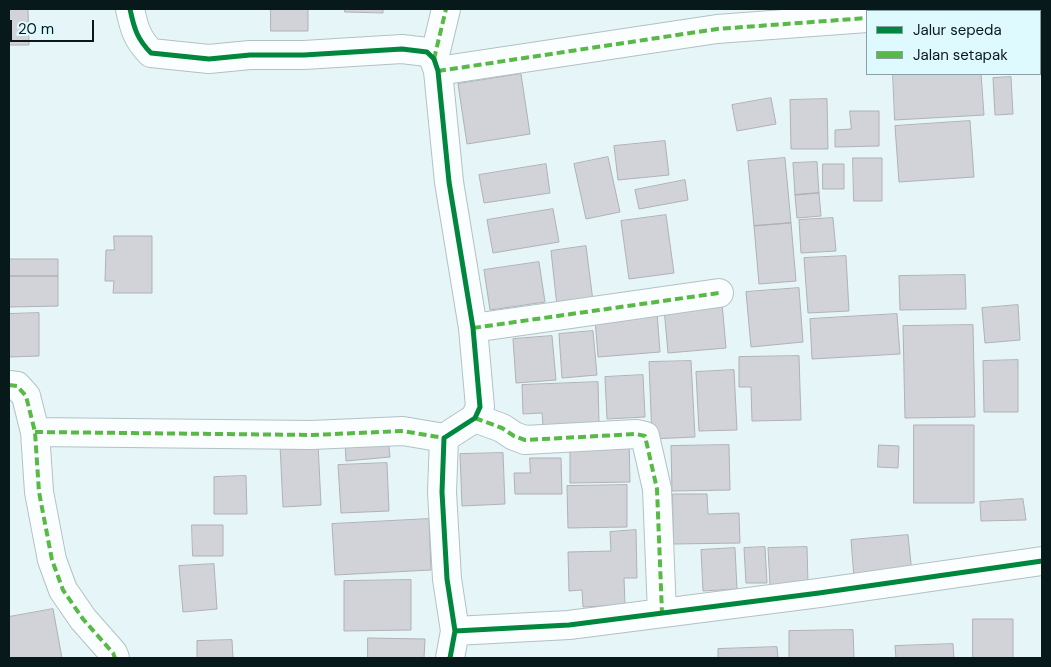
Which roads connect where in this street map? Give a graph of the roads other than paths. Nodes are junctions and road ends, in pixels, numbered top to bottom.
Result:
1 (130, 9) edge
2 (446, 9) edge
3 (1007, 9) edge
4 (985, 10) edge
5 (866, 18) edge
6 (436, 65) junction
7 (720, 293) dead end
8 (473, 328) junction
9 (9, 384) edge
10 (475, 418) junction
11 (35, 432) junction
12 (444, 438) junction
13 (1042, 561) edge
14 (662, 613) junction
15 (455, 631) junction
16 (115, 658) edge
17 (450, 658) edge

1 - 6 street
2 - 6 street
3 - 4 street
5 - 6 street
6 - 8 street
7 - 8 street
8 - 10 street
9 - 11 street
10 - 12 street
10 - 14 street
11 - 12 street
11 - 16 street
12 - 15 street
13 - 14 street
14 - 15 street
15 - 17 street

